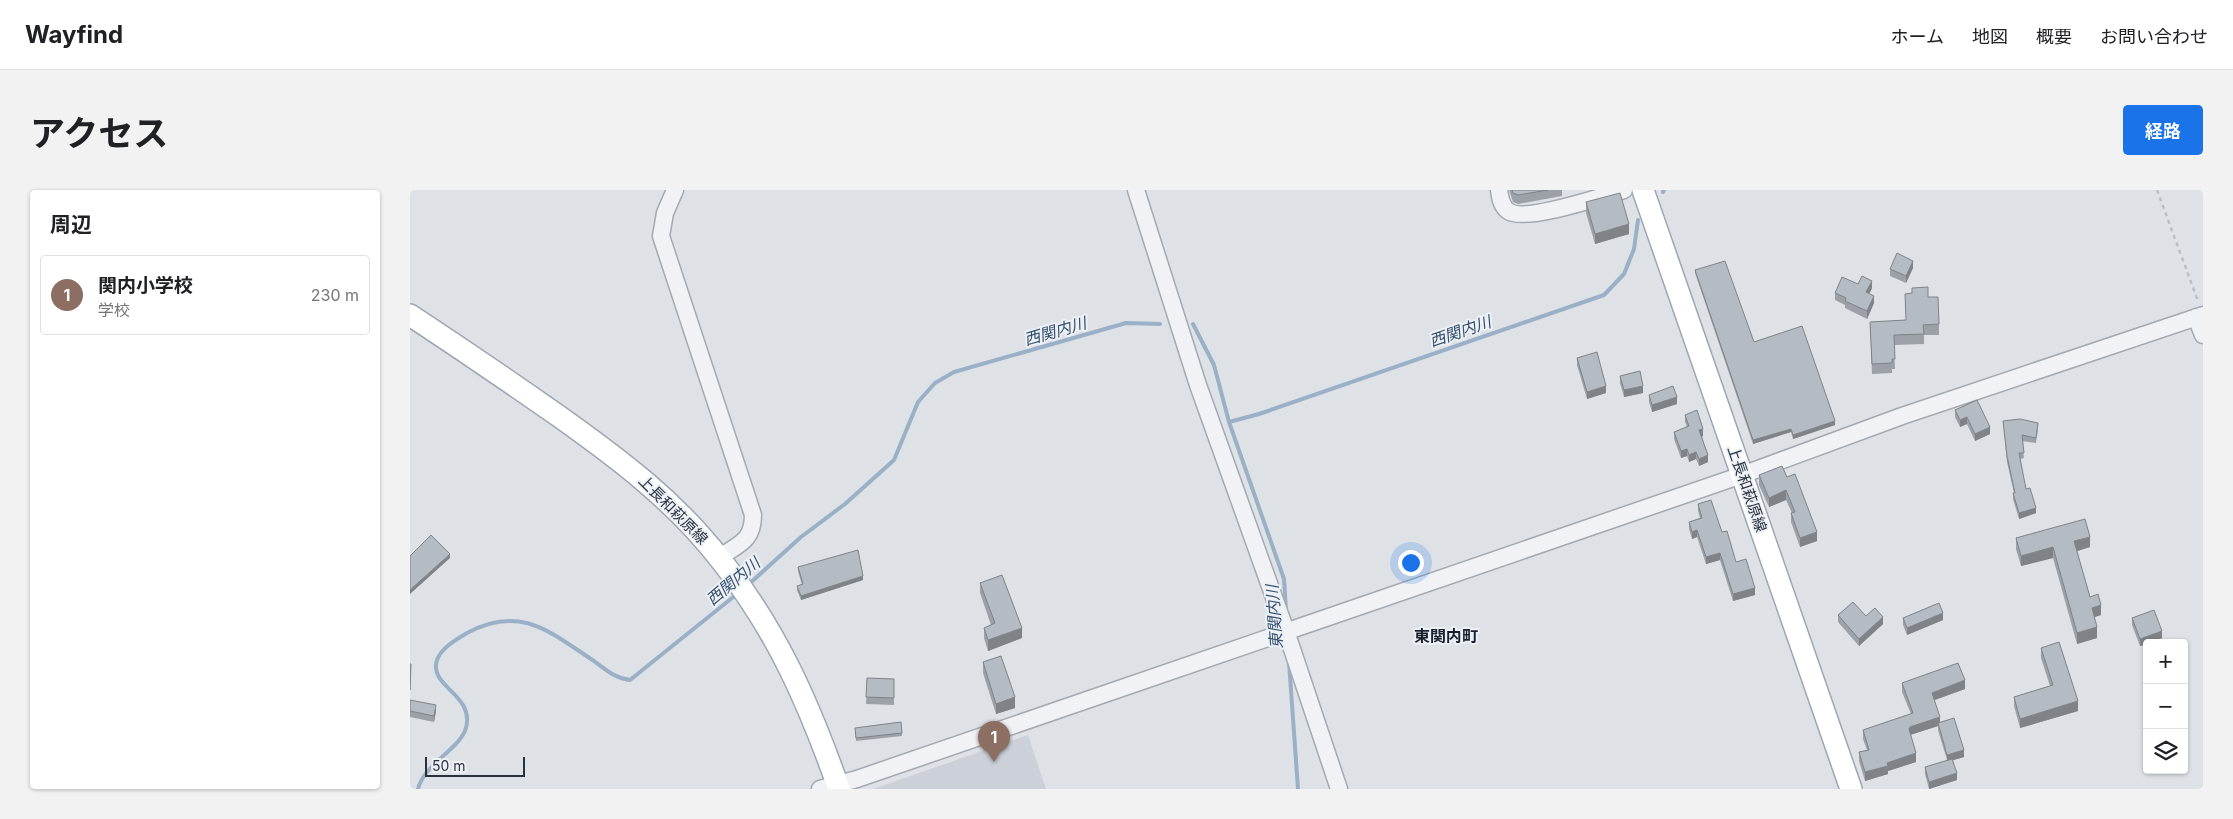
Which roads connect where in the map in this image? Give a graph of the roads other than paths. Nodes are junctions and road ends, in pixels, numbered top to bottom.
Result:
1 (675, 190) edge
2 (1136, 190) edge
3 (1499, 190) edge
4 (1624, 190) edge
5 (1643, 190) edge
6 (2200, 312) edge
7 (410, 315) edge
8 (2203, 335) edge
9 (1742, 475) junction
10 (720, 557) junction
11 (1286, 631) junction
12 (832, 788) edge
13 (1338, 789) edge
14 (1851, 789) edge

1 - 10 street
2 - 11 street
3 - 4 street
5 - 9 main road, 上長和萩原線
6 - 8 street
6 - 9 street
7 - 10 main road, 上長和萩原線
9 - 11 street
9 - 14 main road, 上長和萩原線
10 - 12 main road, 上長和萩原線
11 - 12 street
11 - 13 street

